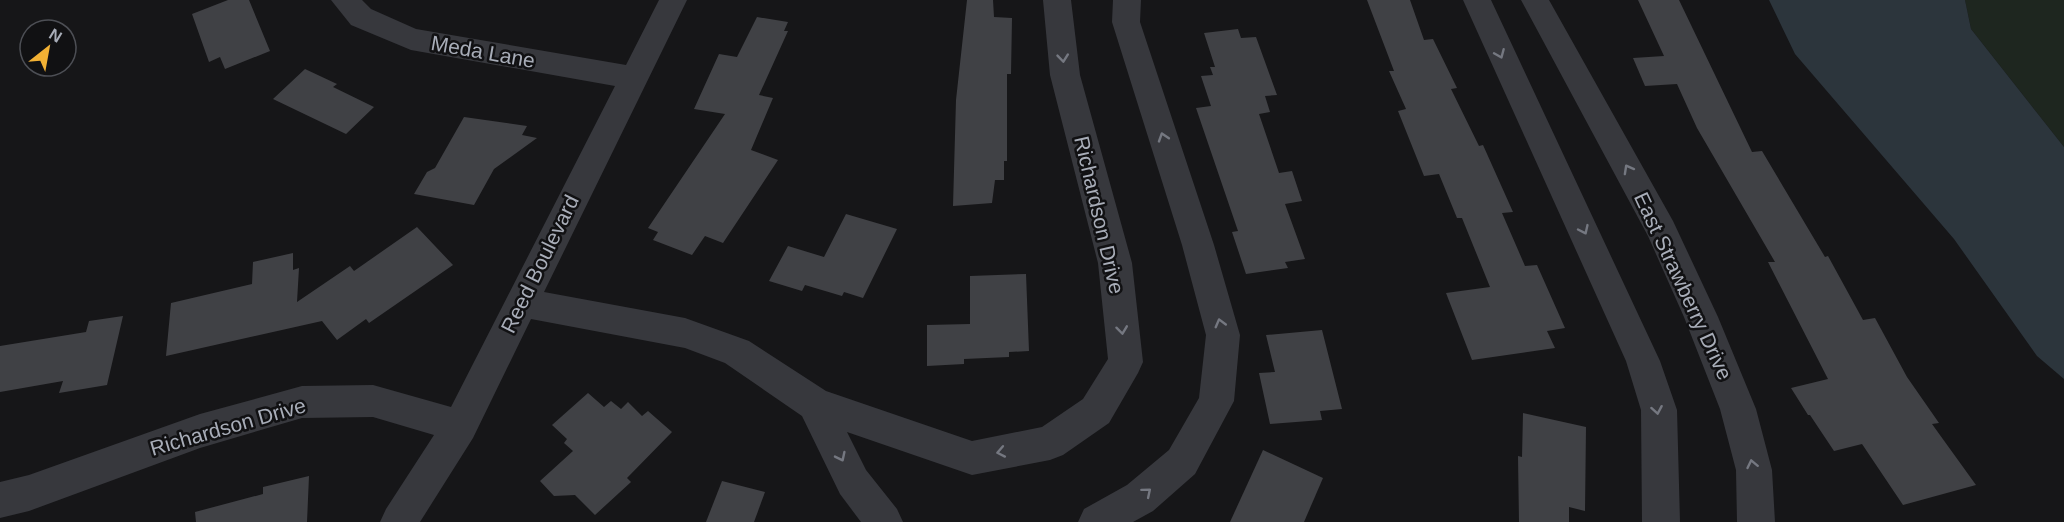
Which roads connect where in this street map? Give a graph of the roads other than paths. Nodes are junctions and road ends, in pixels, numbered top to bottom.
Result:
1 (345, 0) edge
2 (673, 0) edge
3 (1057, 0) edge
4 (1128, 0) edge
5 (1477, 0) edge
6 (1535, 0) edge
7 (633, 78) junction
8 (521, 302) junction
9 (815, 404) junction
10 (460, 426) junction
11 (0, 500) edge
12 (399, 522) edge
13 (884, 522) edge
14 (1097, 522) edge
15 (1661, 522) edge
16 (1756, 522) edge

1 - 7 street, Meda Lane
2 - 7 street, Reed Boulevard
3 -> 9 street, Richardson Drive
14 -> 4 street
5 -> 15 street
16 -> 6 street, East Strawberry Drive
7 - 8 street, Reed Boulevard
8 - 9 street, Richardson Drive
8 - 10 street, Reed Boulevard
9 -> 13 street
10 - 11 street, Richardson Drive
10 - 12 street, Reed Boulevard

